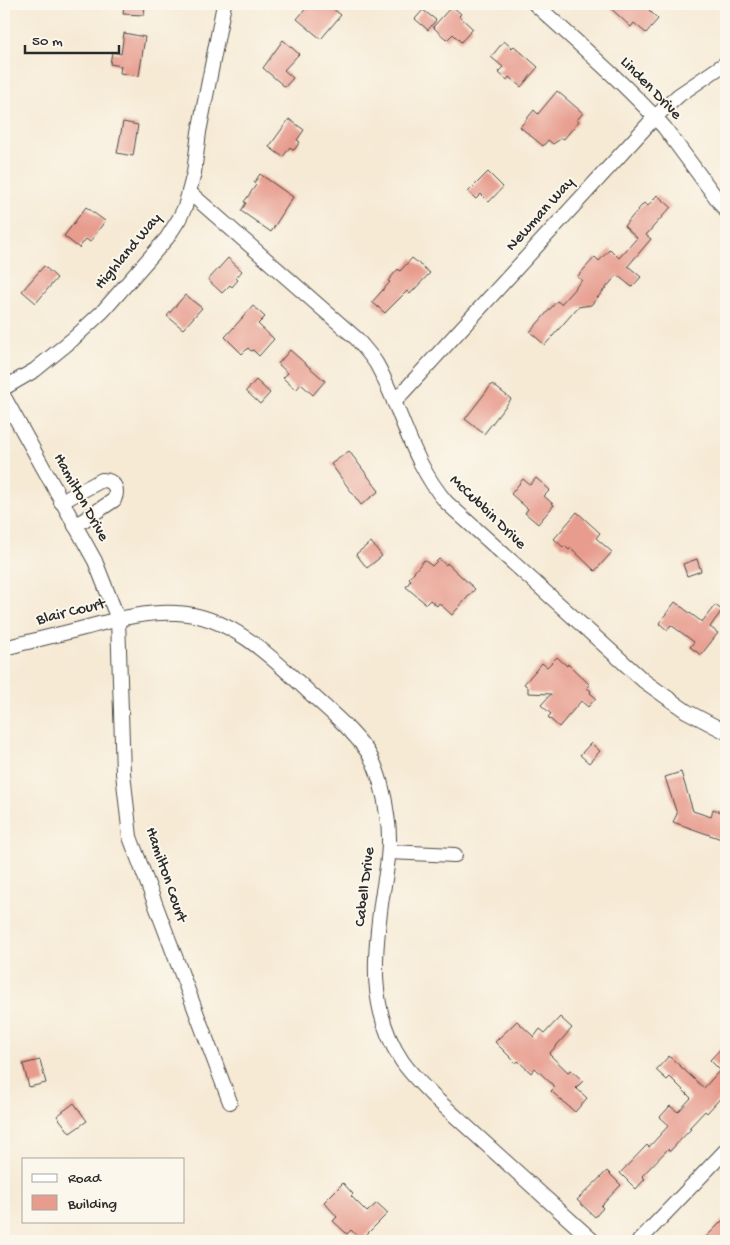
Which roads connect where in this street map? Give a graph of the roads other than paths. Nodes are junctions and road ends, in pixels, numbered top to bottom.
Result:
1 (224, 4) edge
2 (535, 4) edge
3 (726, 63) edge
4 (655, 117) junction
5 (189, 192) junction
6 (726, 211) edge
7 (4, 388) edge
8 (4, 397) edge
9 (394, 402) junction
10 (62, 502) junction
11 (75, 526) junction
12 (118, 619) junction
13 (4, 648) edge
14 (726, 732) edge
15 (389, 852) junction
16 (455, 855) dead end
17 (230, 1102) dead end
18 (726, 1150) edge
19 (594, 1241) edge
20 (639, 1241) edge

1 - 5 street, Highland Way
2 - 4 street, Linden Drive
3 - 4 street, Newman Way
4 - 6 street, Linden Drive
4 - 9 street, Newman Way
5 - 7 street, Highland Way
5 - 9 street, McCubbin Drive
8 - 10 street, Hamilton Drive
9 - 14 street, McCubbin Drive
10 - 11 street, Hamilton Drive
10 - 11 street
11 - 12 street, Hamilton Drive
12 - 13 street, Blair Court
12 - 15 street, Cabell Drive
12 - 17 street, Hamilton Court
15 - 16 street
15 - 19 street, Cabell Drive
18 - 20 street

